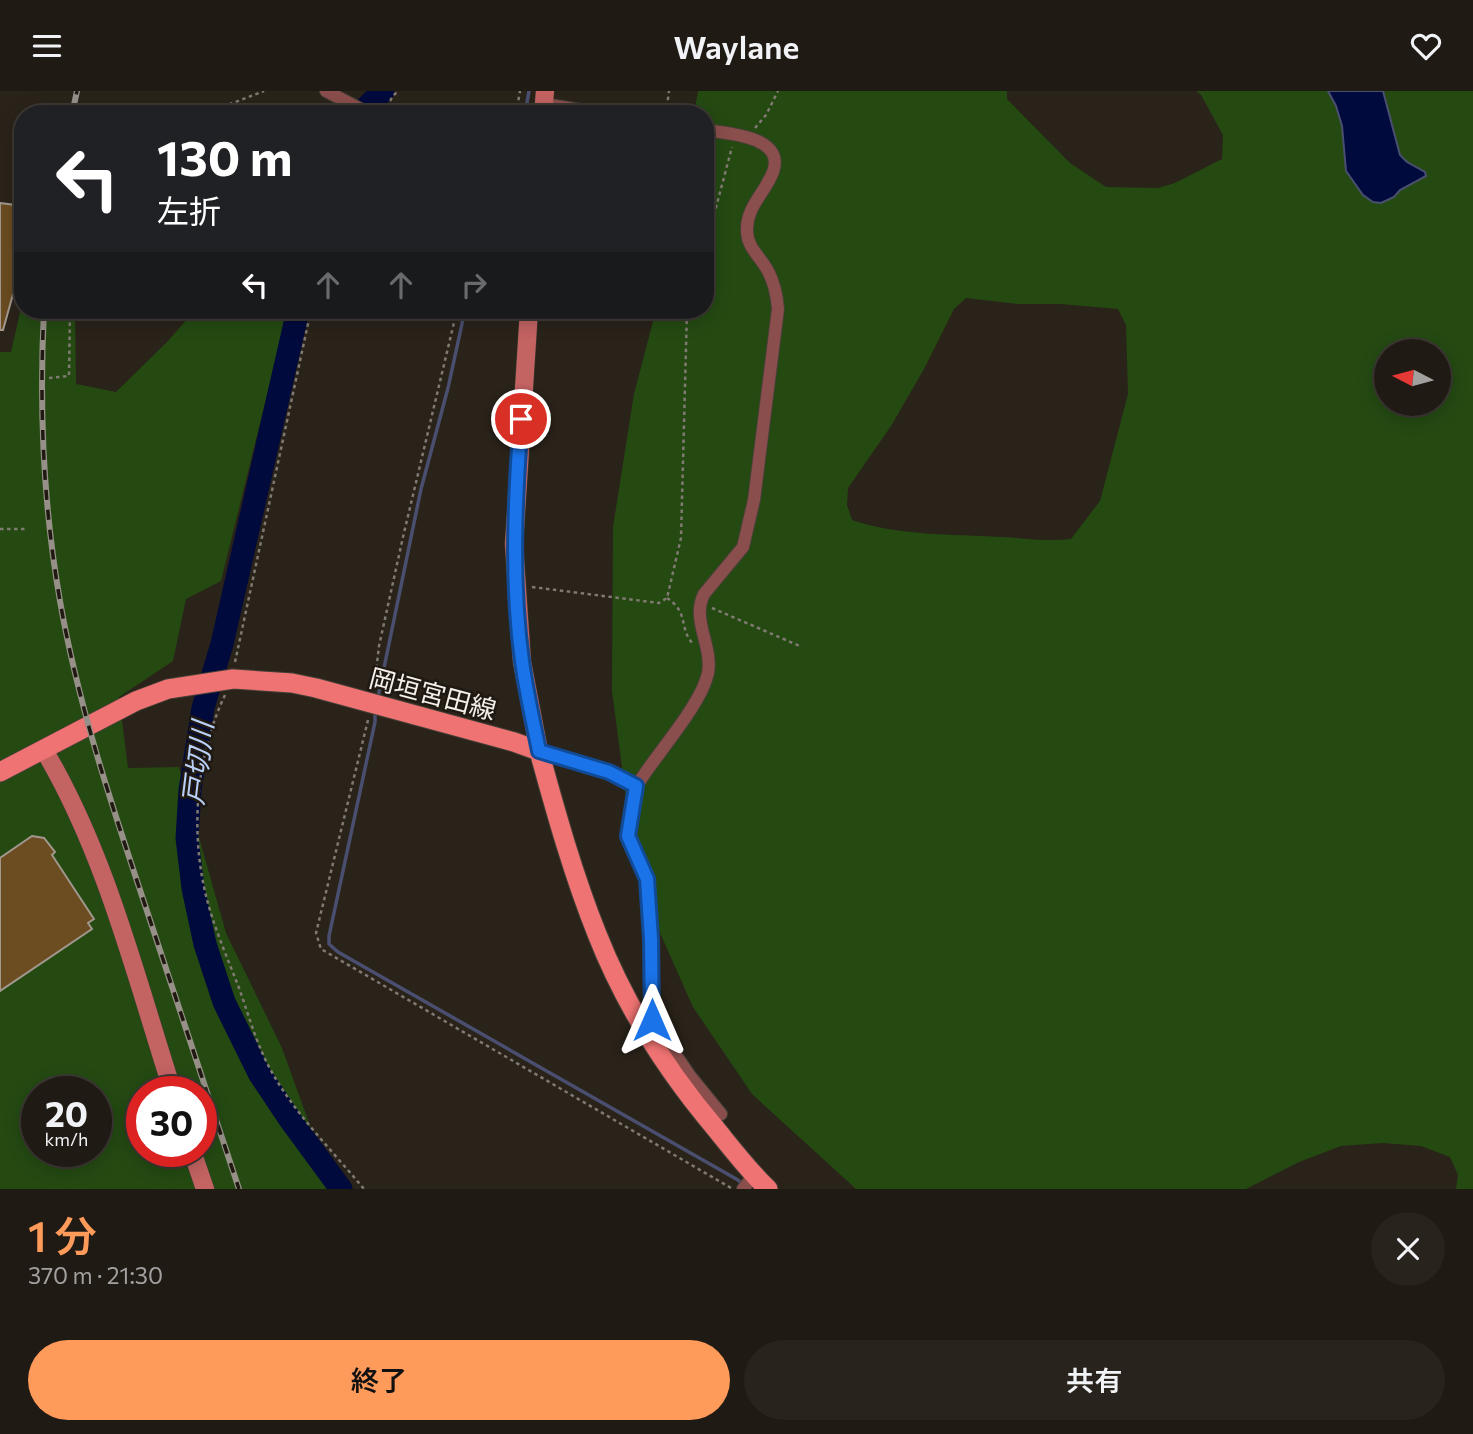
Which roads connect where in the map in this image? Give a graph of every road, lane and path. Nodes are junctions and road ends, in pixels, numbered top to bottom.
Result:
1 (264, 91) edge
2 (326, 91) edge
3 (778, 91) edge
4 (229, 105) edge
5 (353, 105) edge
6 (714, 131) edge
7 (732, 134) junction
8 (748, 136) junction
9 (714, 217) edge
10 (70, 319) edge
11 (309, 319) edge
12 (455, 319) edge
13 (528, 319) edge
14 (687, 319) edge
15 (49, 378) dead end
16 (0, 529) edge
17 (26, 529) dead end
18 (515, 586) junction
19 (667, 598) junction
20 (699, 603) junction
21 (802, 647) dead end
22 (709, 660) junction
23 (229, 679) junction
24 (372, 703) junction
25 (44, 750) junction
26 (539, 751) junction
27 (0, 772) edge
28 (636, 786) junction
29 (168, 1076) edge
30 (722, 1114) dead end
31 (197, 1167) edge
32 (755, 1184) edge
33 (205, 1189) edge
34 (364, 1189) edge
35 (733, 1189) edge

1 - 4 path
2 - 5 street
3 - 8 path
6 - 7 street
7 - 8 street
7 - 9 path
8 - 20 street
10 - 15 path
11 - 23 path
12 - 24 path
13 - 18 street
14 - 19 path
16 - 17 path
18 - 19 path
18 - 26 street
19 - 22 path
20 - 21 path
20 - 22 street
22 - 28 street
23 - 24 main road, 岡垣宮田線
23 - 25 main road, 岡垣宮田線
23 - 34 path
24 - 26 main road, 岡垣宮田線
24 - 35 path
25 - 27 main road, 岡垣宮田線
25 - 29 street
26 - 28 street
26 - 32 main road
28 - 30 street
31 - 33 street

